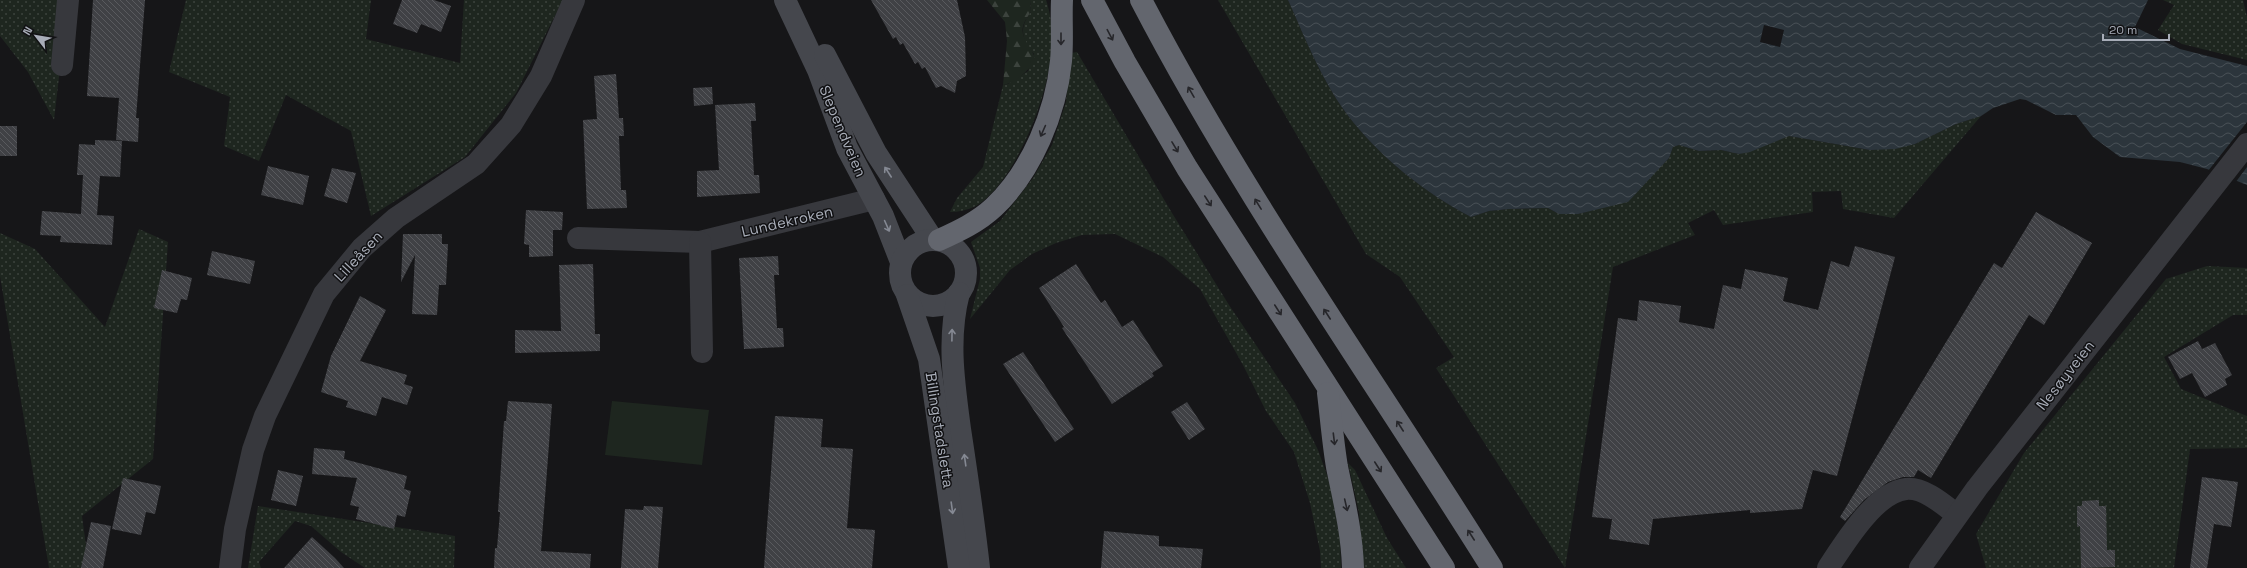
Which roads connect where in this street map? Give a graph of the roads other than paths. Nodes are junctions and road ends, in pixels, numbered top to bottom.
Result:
1 (68, 0) edge
2 (574, 0) edge
3 (785, 0) edge
4 (797, 0) edge
5 (1062, 0) edge
6 (1092, 0) edge
7 (1140, 0) edge
8 (62, 65) dead end
9 (2247, 144) edge
10 (874, 199) junction
11 (578, 238) dead end
12 (936, 240) junction
13 (700, 242) junction
14 (901, 262) junction
15 (959, 293) junction
16 (908, 295) junction
17 (702, 352) dead end
18 (1327, 387) junction
19 (1957, 515) junction
20 (1922, 567) edge
21 (230, 568) edge
22 (960, 568) edge
23 (979, 568) edge
24 (1353, 568) edge
25 (1444, 568) edge
26 (1492, 568) edge
27 (1828, 568) edge

1 - 8 street
2 - 21 street, Lilleåsen
3 - 10 main road, Slependveien
12 -> 4 main road, Slependveien
5 -> 12 highway
6 -> 18 highway
26 -> 7 highway
9 - 19 street, Nesøyveien
10 - 13 street, Lundekroken
10 -> 14 main road, Slependveien
11 - 13 street, Lundekroken
12 - 14 main road
12 - 15 main road
13 - 17 street
14 - 16 main road
15 - 16 main road
23 -> 15 main road, Billingstadsletta
16 -> 22 main road, Billingstadsletta
18 -> 24 highway
18 -> 25 highway
19 - 20 street, Nesøyveien
19 - 27 street

